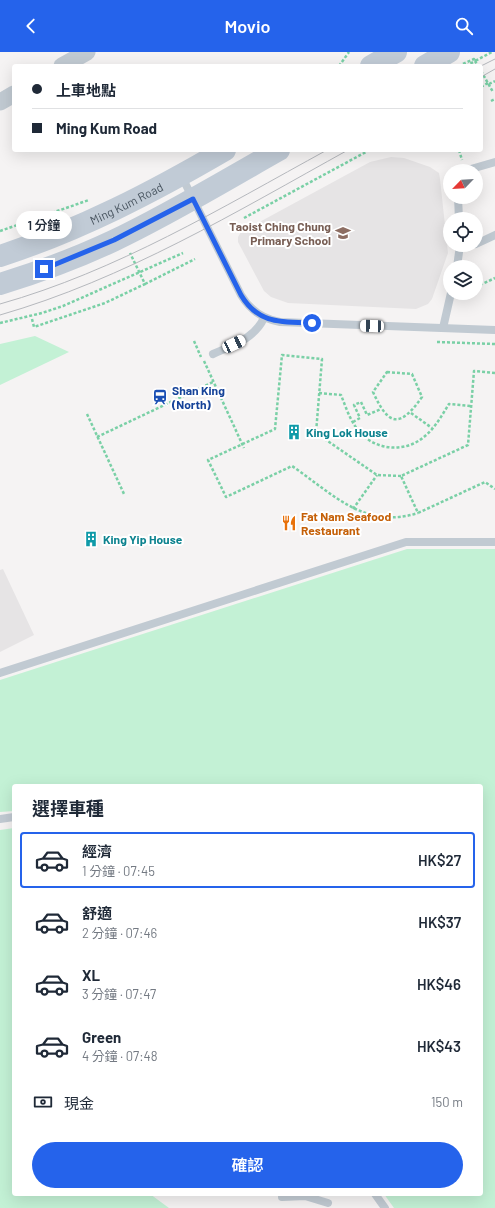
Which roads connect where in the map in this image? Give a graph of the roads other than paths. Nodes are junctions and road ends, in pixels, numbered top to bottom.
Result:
1 (396, 52) edge
2 (449, 52) edge
3 (375, 64) edge
4 (428, 64) edge
5 (12, 95) edge
6 (0, 102) edge
7 (221, 152) edge
8 (275, 152) edge
9 (495, 162) edge
10 (483, 165) edge
11 (181, 175) junction
12 (193, 199) junction
13 (495, 235) edge
14 (483, 241) edge
15 (0, 256) edge
16 (0, 284) edge
17 (449, 300) edge
18 (264, 318) junction
19 (443, 328) junction
20 (495, 330) edge
21 (213, 354) dead end
22 (495, 542) edge
23 (0, 673) edge
24 (12, 817) edge
25 (0, 819) edge
26 (290, 1196) edge
27 (302, 1196) edge
28 (319, 1196) edge
29 (376, 1196) edge
30 (282, 1197) dead end
31 (328, 1203) junction
32 (336, 1208) edge
33 (385, 1208) edge

1 - 3 main road
2 - 4 main road
5 - 6 street
7 - 11 main road, Ming Kum Road
8 - 12 main road
9 - 10 lane
11 - 12 lane
11 - 15 main road, Ming Kum Road
12 - 16 main road
12 - 18 lane
13 - 14 lane
17 - 19 lane
18 - 19 lane
18 - 21 lane
19 - 20 lane
22 - 23 lane
24 - 25 lane
26 - 30 lane
27 - 31 lane
28 - 31 lane
29 - 33 lane
31 - 32 lane

